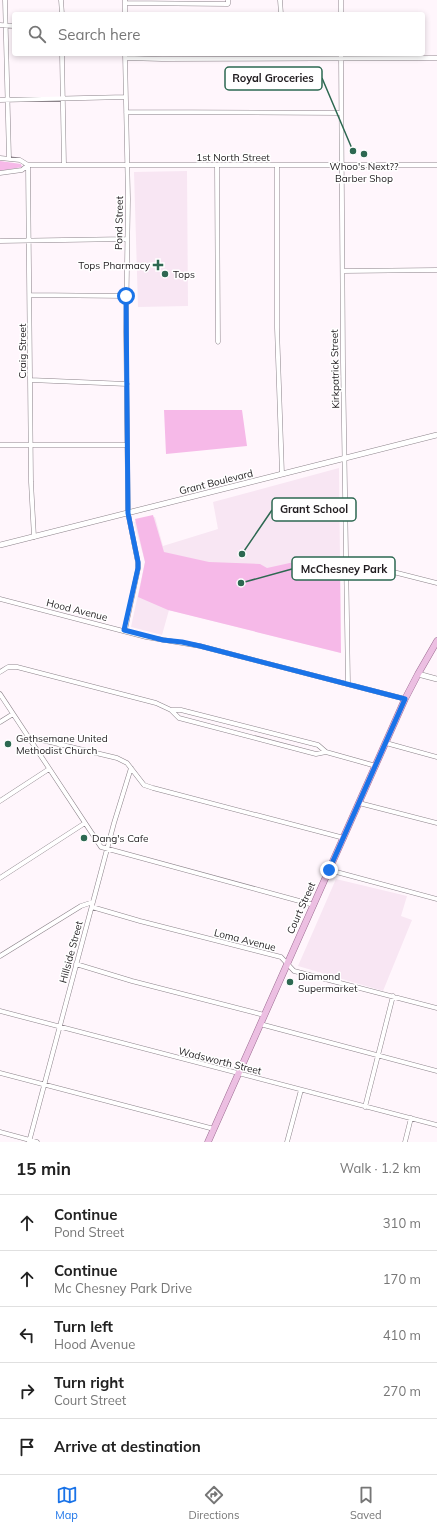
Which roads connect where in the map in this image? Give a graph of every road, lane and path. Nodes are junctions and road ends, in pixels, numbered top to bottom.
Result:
1 (5, 0) edge
2 (61, 0) edge
3 (280, 0) edge
4 (341, 0) edge
5 (125, 1) edge
6 (228, 2) edge
7 (62, 12) edge
8 (125, 12) edge
9 (281, 12) edge
10 (341, 12) edge
11 (0, 25) edge
12 (6, 25) junction
13 (12, 26) edge
14 (62, 56) edge
15 (125, 56) edge
16 (282, 56) edge
17 (341, 56) edge
18 (437, 58) edge
19 (126, 97) junction
20 (63, 99) junction
21 (0, 100) edge
22 (7, 100) junction
23 (126, 112) junction
24 (341, 113) junction
25 (0, 158) edge
26 (8, 158) junction
27 (28, 165) junction
28 (64, 165) junction
29 (217, 165) junction
30 (277, 165) junction
31 (342, 165) junction
32 (437, 165) edge
33 (127, 166) junction
34 (0, 173) edge
35 (127, 239) junction
36 (0, 241) edge
37 (29, 241) junction
38 (437, 270) edge
39 (343, 271) junction
40 (30, 295) junction
41 (126, 296) junction
42 (218, 342) dead end
43 (30, 380) junction
44 (127, 384) junction
45 (437, 435) edge
46 (0, 445) edge
47 (31, 445) junction
48 (127, 445) junction
49 (345, 458) junction
50 (282, 474) junction
51 (128, 513) junction
52 (34, 537) junction
53 (0, 545) edge
54 (346, 560) junction
55 (437, 583) edge
56 (0, 599) edge
57 (124, 630) junction
58 (437, 641) edge
59 (0, 672) edge
60 (418, 674) junction
61 (437, 679) edge
62 (348, 684) junction
63 (0, 694) edge
64 (405, 699) junction
65 (171, 710) junction
66 (13, 714) junction
67 (0, 722) edge
68 (28, 737) junction
69 (386, 743) junction
70 (326, 752) junction
71 (437, 757) edge
72 (376, 766) junction
73 (131, 768) junction
74 (49, 769) junction
75 (0, 800) edge
76 (359, 803) junction
77 (437, 823) edge
78 (85, 824) junction
79 (344, 838) junction
80 (107, 849) junction
81 (329, 870) junction
82 (0, 878) edge
83 (437, 899) edge
84 (93, 902) junction
85 (314, 905) junction
86 (92, 907) junction
87 (0, 956) edge
88 (76, 964) junction
89 (288, 964) junction
90 (393, 996) junction
91 (437, 1008) edge
92 (0, 1011) edge
93 (264, 1015) junction
94 (260, 1024) junction
95 (60, 1027) junction
96 (378, 1055) junction
97 (437, 1070) edge
98 (0, 1073) edge
99 (239, 1073) junction
100 (44, 1084) junction
101 (301, 1090) junction
102 (365, 1107) junction
103 (410, 1118) junction
104 (437, 1125) edge
105 (214, 1129) junction
106 (0, 1132) edge
107 (29, 1141) edge
108 (37, 1142) edge
109 (208, 1142) edge
110 (287, 1142) edge
111 (405, 1142) edge

1 - 12 street
2 - 7 street
3 - 9 street
4 - 10 street
5 - 6 street
5 - 8 street
11 - 12 street
12 - 13 street
12 - 22 street
14 - 20 street
15 - 16 street
15 - 19 street, Pond Street
16 - 17 street
17 - 18 street
17 - 24 street, Kirkpatrick Street
19 - 20 street
19 - 23 street, Pond Street
20 - 22 street
20 - 28 street
21 - 22 street
22 - 26 street
23 - 24 street
23 - 33 street, Pond Street
24 - 31 street, Kirkpatrick Street
25 - 26 street, 1st North Street
26 - 27 street, 1st North Street
27 - 28 street, 1st North Street
27 - 34 street, 1st North Street
27 - 37 street, Craig Street
28 - 33 street, 1st North Street
29 - 30 street, 1st North Street
29 - 33 street, 1st North Street
29 - 42 street
30 - 31 street, 1st North Street
30 - 50 street
31 - 32 street, 1st North Street
31 - 39 street, Kirkpatrick Street
33 - 35 street, Pond Street
35 - 37 street
35 - 41 street, Pond Street
36 - 37 street
37 - 40 street, Craig Street
38 - 39 street
39 - 49 street, Kirkpatrick Street
40 - 41 street
40 - 43 street, Craig Street
41 - 44 street, Pond Street
43 - 44 street
43 - 47 street, Craig Street
44 - 48 street, Pond Street
45 - 49 street, Grant Boulevard
46 - 47 street
47 - 48 street
47 - 52 street, Craig Street
48 - 51 street, Pond Street
49 - 50 street, Grant Boulevard
49 - 54 street, Kirkpatrick Street
50 - 51 street, Grant Boulevard
51 - 52 street, Grant Boulevard
51 - 57 street, Pond Street
52 - 53 street, Grant Boulevard
54 - 55 street
54 - 62 street, Kirkpatrick Street
56 - 57 street, Hood Avenue
57 - 62 street, Hood Avenue
58 - 60 main road, Court Street
59 - 65 street
60 - 61 street
60 - 64 main road, Court Street
62 - 64 street, Hood Avenue
63 - 66 street
64 - 69 main road, Court Street
65 - 70 street
65 - 70 street
66 - 67 street
66 - 68 street
68 - 73 street
68 - 74 street
69 - 71 street
69 - 72 main road, Court Street
70 - 72 street
72 - 76 main road, Court Street
73 - 79 street
73 - 80 street, Hillside Street
74 - 75 street
74 - 78 street
76 - 77 street
76 - 79 main road, Court Street
78 - 80 street
78 - 82 street
79 - 81 main road, Court Street
80 - 84 street, Hillside Street
80 - 85 street
81 - 83 street
81 - 85 main road, Court Street
84 - 86 street, Hillside Street
84 - 87 street
85 - 89 main road, Court Street
86 - 88 street, Hillside Street
86 - 89 street, Loma Avenue
88 - 93 street
88 - 95 street, Hillside Street
89 - 90 street, Loma Avenue
89 - 93 main road, Court Street
90 - 91 street, Loma Avenue
90 - 96 street
92 - 95 street, Wadsworth Street
93 - 94 main road, Court Street
94 - 96 street
94 - 99 main road, Court Street
95 - 99 street, Wadsworth Street
95 - 100 street, Hillside Street
96 - 97 street
96 - 102 street
98 - 100 street
99 - 101 street, Wadsworth Street
99 - 105 main road, Court Street
100 - 105 street
100 - 107 street, Hillside Street
101 - 102 street, Wadsworth Street
101 - 110 street
102 - 103 street, Wadsworth Street
103 - 104 street, Wadsworth Street
103 - 111 street
105 - 109 main road, Court Street
106 - 107 street
107 - 108 street

